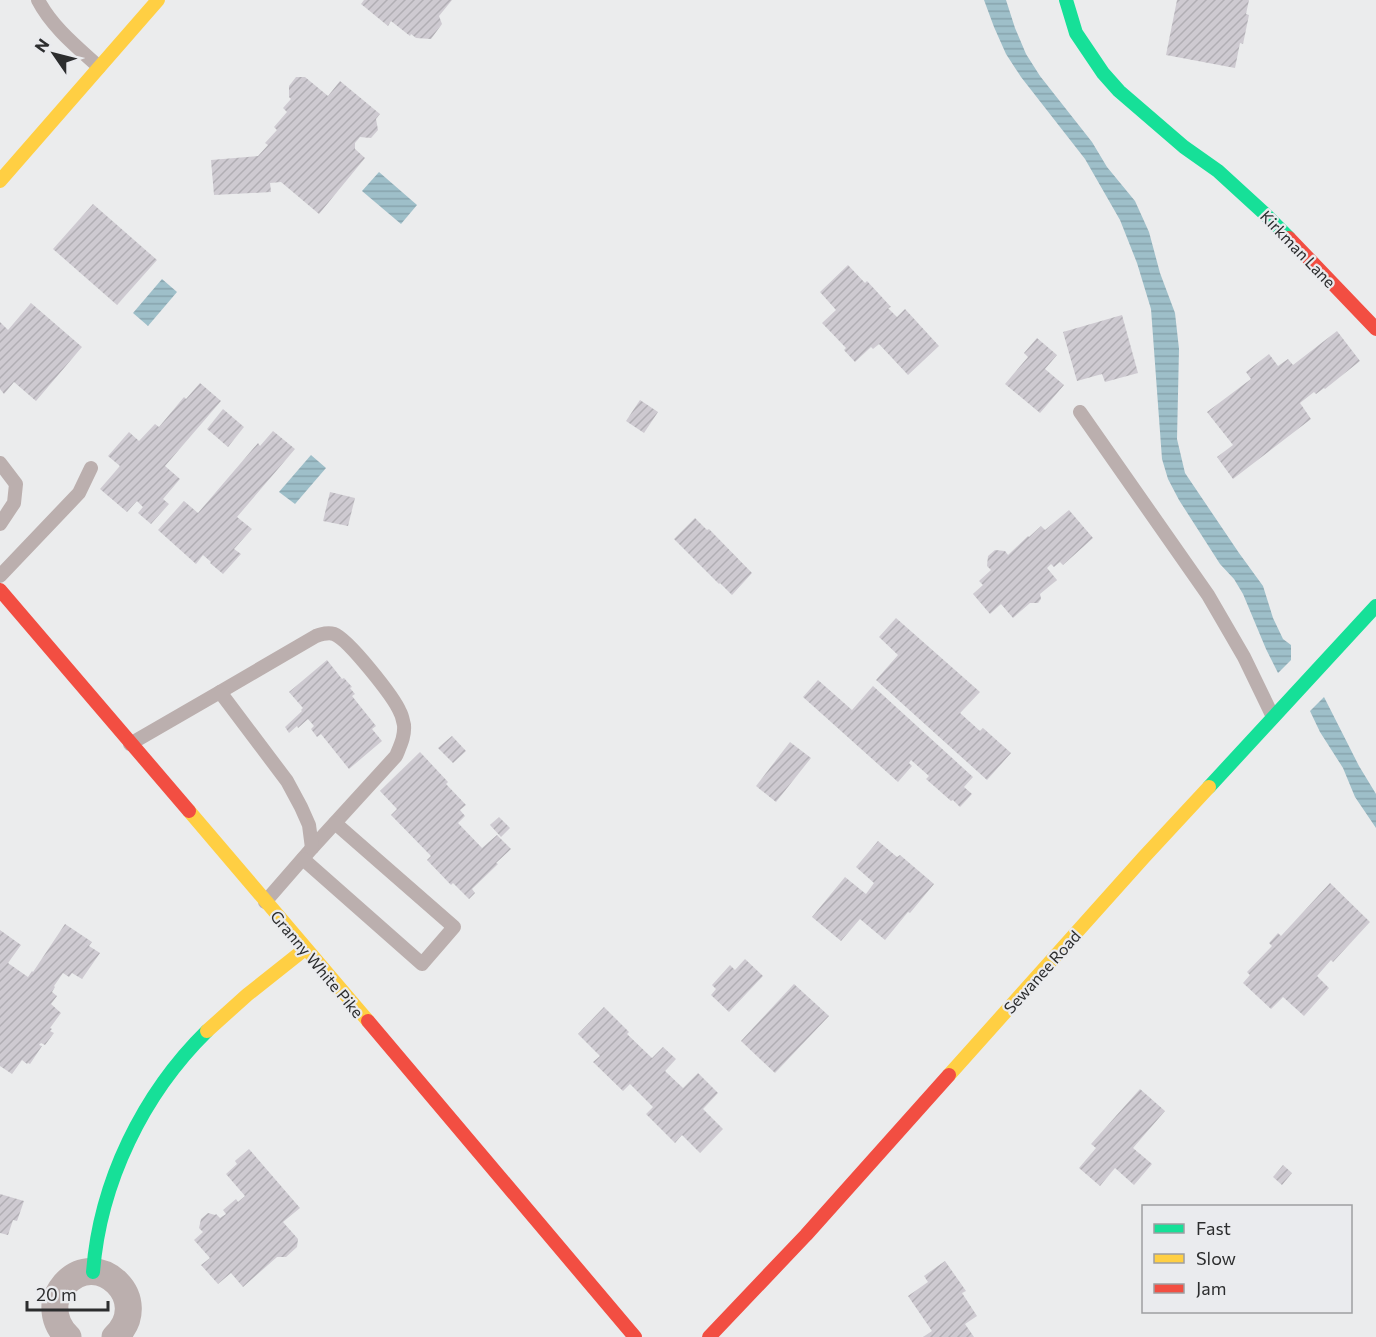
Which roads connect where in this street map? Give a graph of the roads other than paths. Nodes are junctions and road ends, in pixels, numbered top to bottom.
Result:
1 (38, 0) edge
2 (159, 0) edge
3 (1066, 0) edge
4 (99, 67) junction
5 (0, 181) edge
6 (1376, 329) edge
7 (1080, 412) dead end
8 (0, 463) edge
9 (91, 468) dead end
10 (0, 524) edge
11 (0, 576) edge
12 (0, 590) edge
13 (1376, 606) edge
14 (220, 692) junction
15 (1273, 717) junction
16 (130, 744) junction
17 (335, 823) junction
18 (307, 854) junction
19 (265, 902) junction
20 (305, 949) junction
21 (93, 1272) junction
22 (68, 1337) edge
23 (115, 1337) edge
24 (635, 1337) edge
25 (709, 1337) edge

1 - 4 lane
2 - 4 street
3 - 6 street, Kirkman Lane
4 - 5 street
7 - 15 lane
8 - 10 lane
9 - 11 lane
12 - 16 street, Granny White Pike
13 - 15 street, Sewanee Road
14 - 16 lane
14 - 17 lane
14 - 18 lane
15 - 25 street, Sewanee Road
16 - 19 street, Granny White Pike
17 - 18 lane
17 - 18 lane
18 - 19 lane
19 - 20 street, Granny White Pike
20 - 21 street
20 - 24 street, Granny White Pike
21 - 22 street
21 - 23 street

